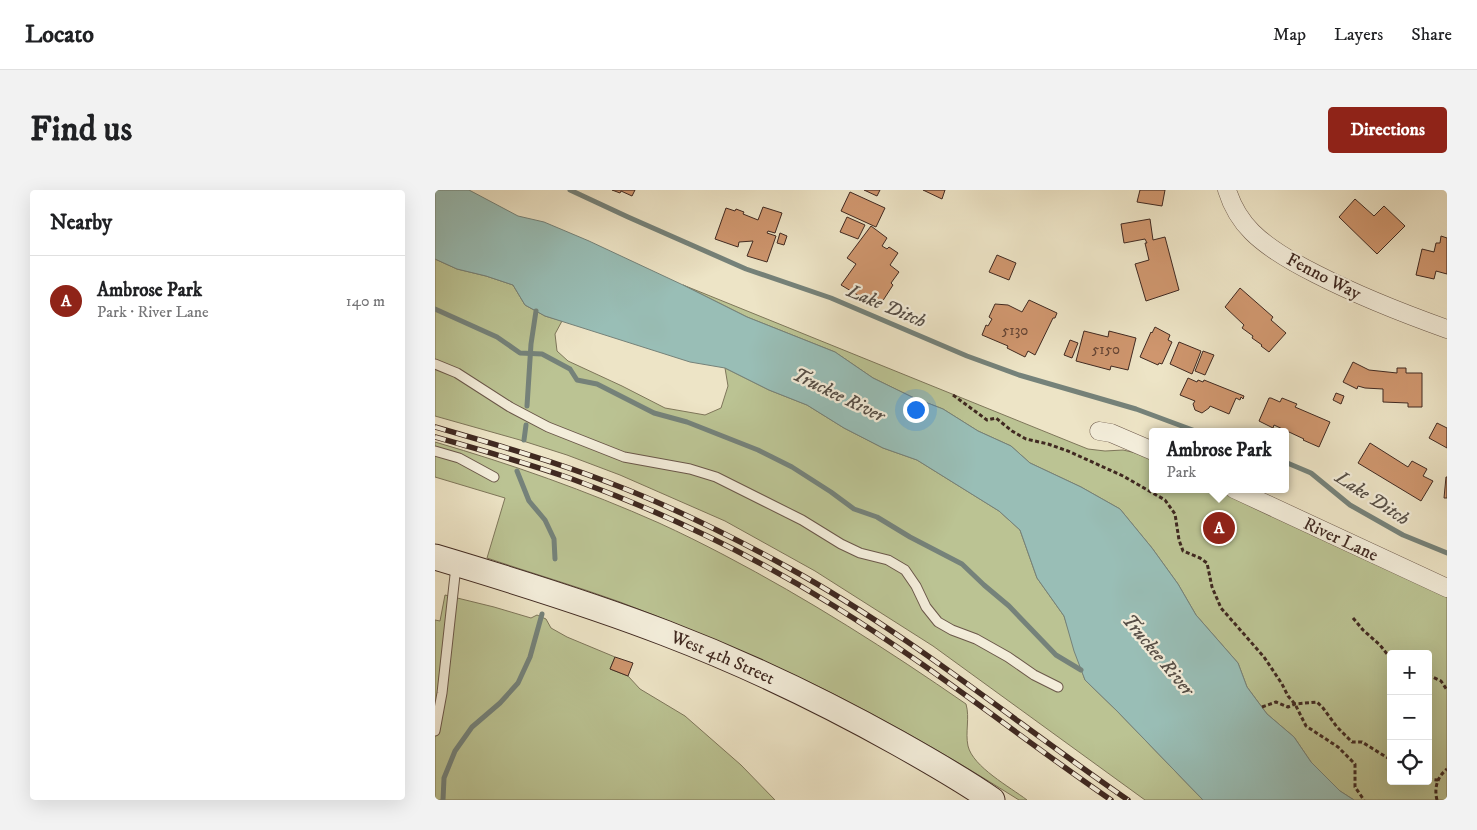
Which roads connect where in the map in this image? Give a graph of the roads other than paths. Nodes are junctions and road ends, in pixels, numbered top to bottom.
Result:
1 (1227, 190) edge
2 (1447, 329) edge
3 (435, 364) edge
4 (1099, 431) dead end
5 (1149, 449) edge
6 (435, 451) edge
7 (494, 476) dead end
8 (1244, 493) edge
9 (446, 560) edge
10 (1447, 588) edge
11 (1058, 687) dead end
12 (435, 731) edge
13 (992, 800) edge

1 - 2 street, Fenno Way
3 - 11 lane
4 - 5 street
6 - 7 lane
8 - 10 street, River Lane
9 - 12 lane
9 - 13 main road, West 4th Street

